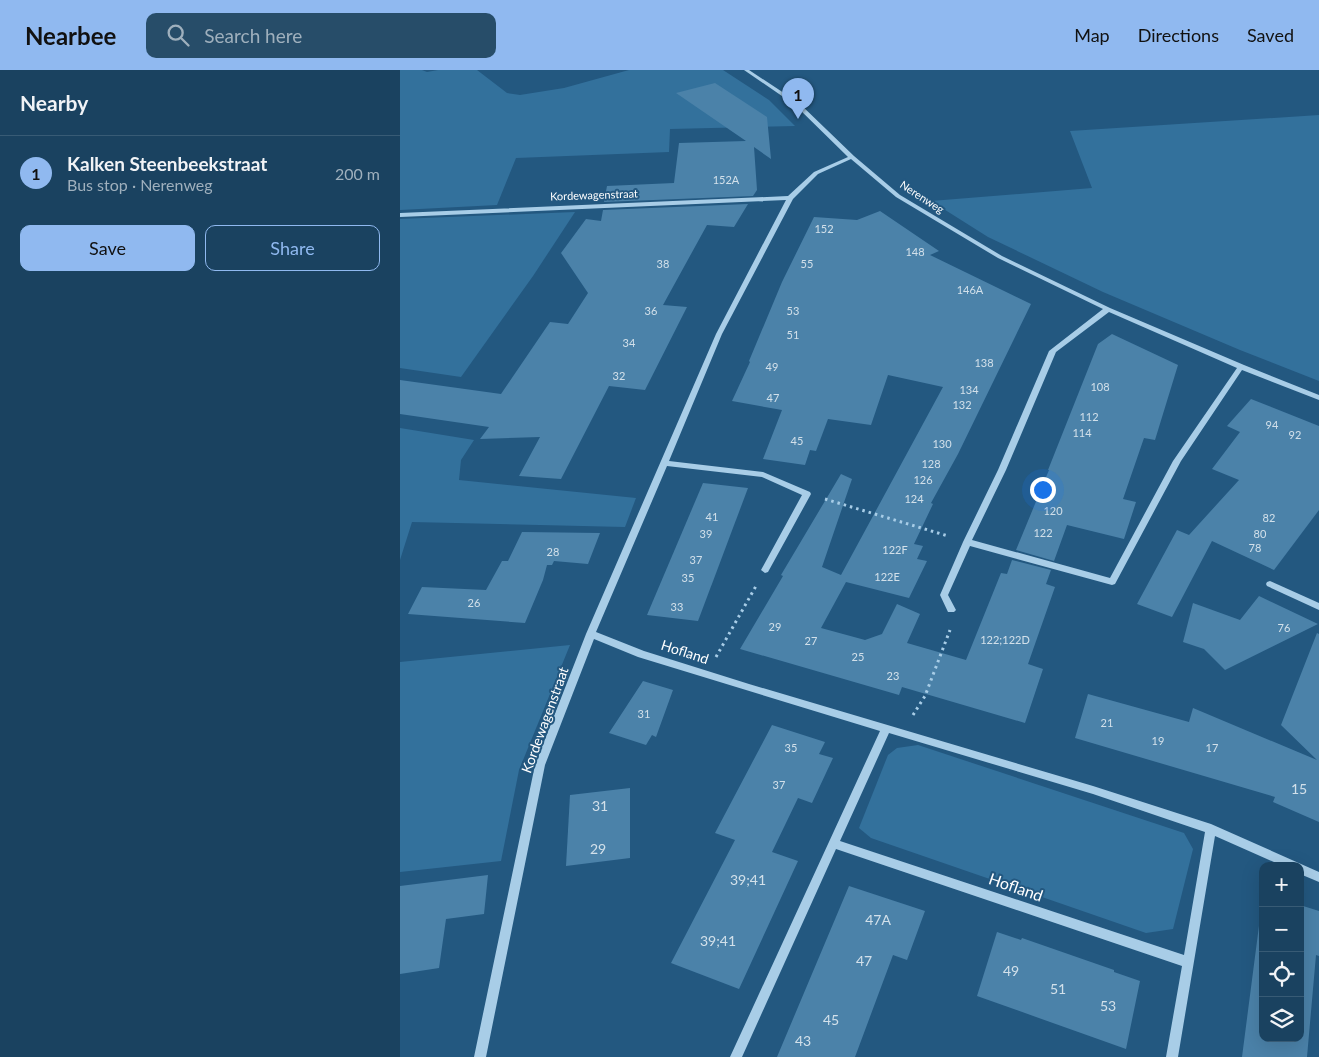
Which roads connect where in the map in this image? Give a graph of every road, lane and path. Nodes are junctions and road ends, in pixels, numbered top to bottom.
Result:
1 (747, 70) edge
2 (852, 157) junction
3 (790, 198) junction
4 (400, 214) edge
5 (1108, 309) junction
6 (1241, 367) junction
7 (1319, 398) edge
8 (664, 463) junction
9 (807, 494) junction
10 (967, 542) junction
11 (765, 570) joint
12 (1270, 584) dead end
13 (1319, 607) edge
14 (951, 610) joint
15 (591, 634) junction
16 (706, 674) junction
17 (886, 728) junction
18 (902, 733) junction
19 (1211, 829) junction
20 (833, 843) junction
21 (1286, 862) edge
22 (1304, 870) edge
23 (1319, 877) edge
24 (1188, 962) junction
25 (480, 1057) edge
26 (736, 1057) edge
27 (1172, 1057) edge

1 - 2 street, Nerenweg
2 - 3 street, Kordewagenstraat
2 - 5 street, Nerenweg
3 - 4 street, Kordewagenstraat
3 - 8 street, Kordewagenstraat
5 - 6 street, Nerenweg
5 - 10 street
6 - 7 street, Nerenweg
6 - 10 street
8 - 9 street
8 - 15 street, Kordewagenstraat
9 - 10 path
9 - 11 street
10 - 14 street
11 - 16 path
12 - 13 street
14 - 18 path
15 - 16 street, Hofland
15 - 25 street, Kordewagenstraat
16 - 17 street, Hofland
17 - 18 street, Hofland
17 - 20 street
18 - 19 street, Hofland
19 - 21 street, Hofland
19 - 24 street
20 - 24 street, Hofland
20 - 26 street
22 - 23 street
24 - 27 street

